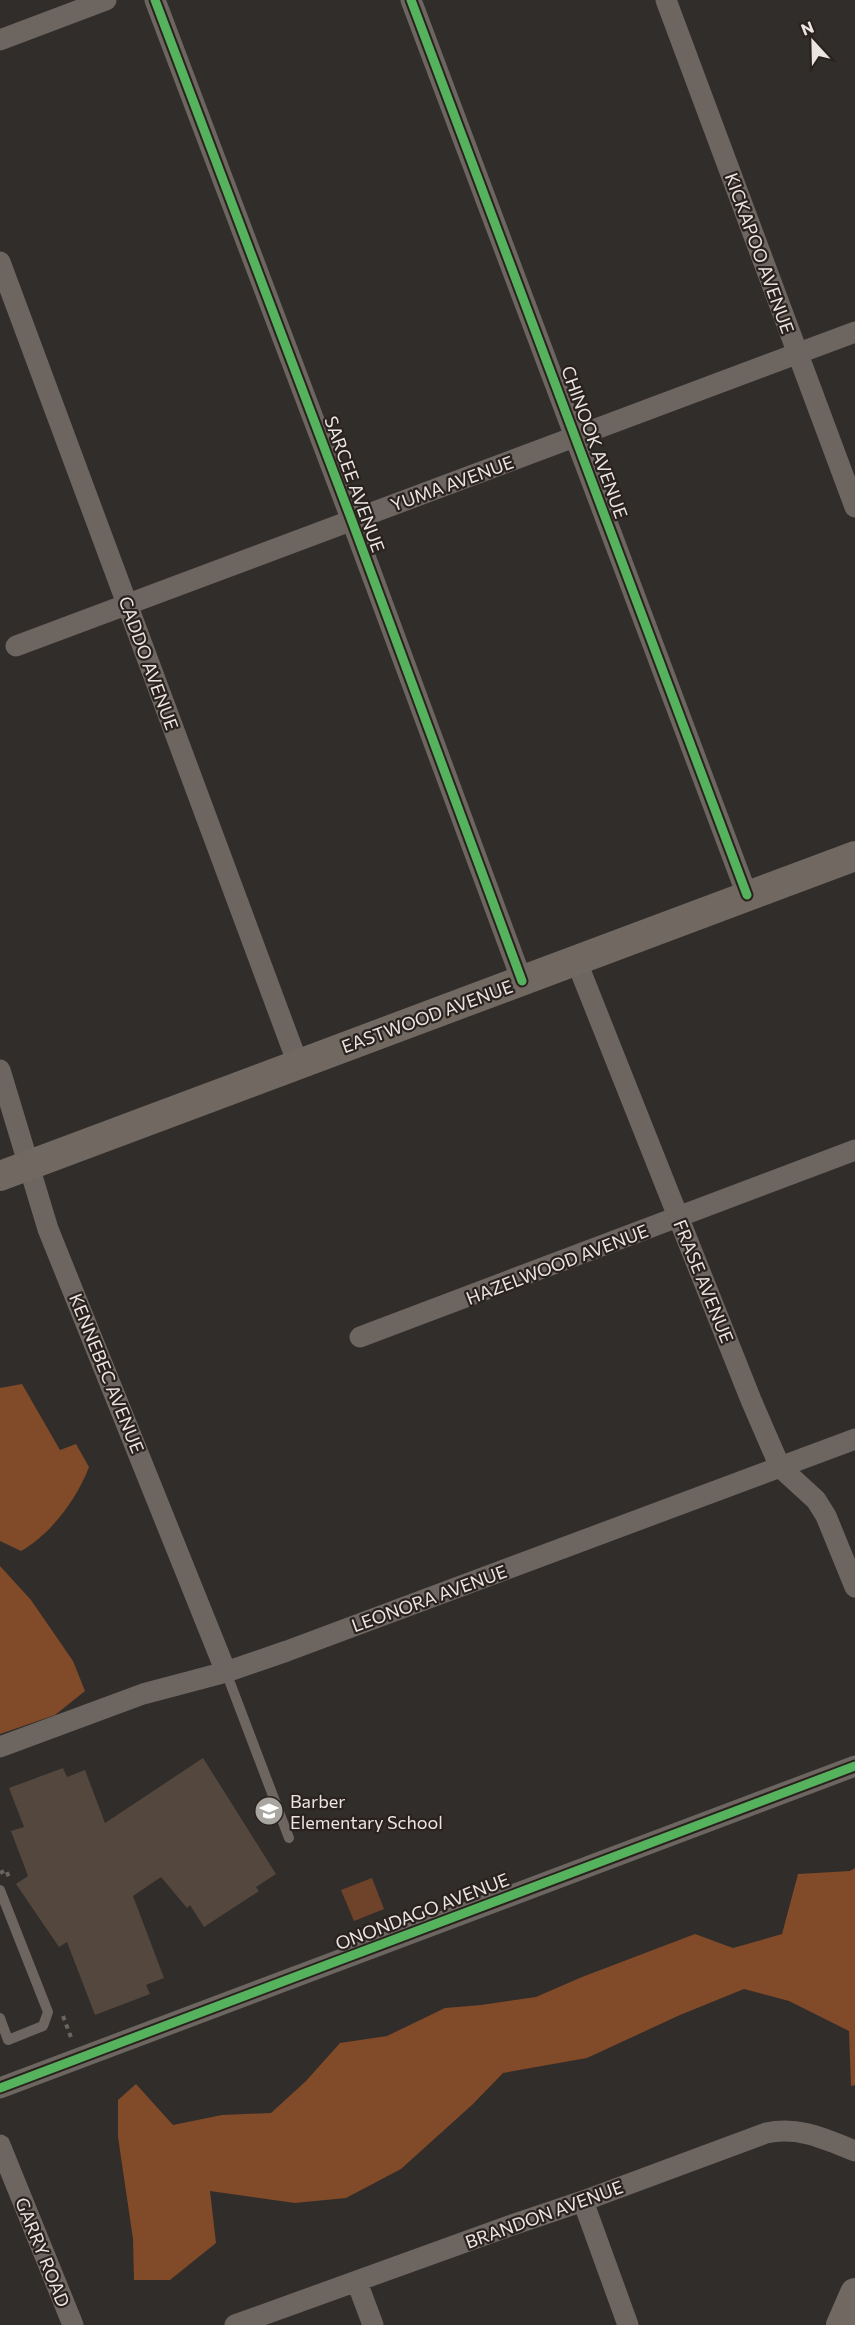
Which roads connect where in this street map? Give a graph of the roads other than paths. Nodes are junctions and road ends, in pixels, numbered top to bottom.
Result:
1 (106, 0) edge
2 (155, 0) edge
3 (411, 0) edge
4 (666, 0) edge
5 (0, 40) edge
6 (0, 262) edge
7 (855, 332) edge
8 (797, 354) junction
9 (575, 438) junction
10 (855, 507) edge
11 (352, 521) junction
12 (127, 605) junction
13 (16, 646) dead end
14 (855, 856) edge
15 (747, 896) junction
16 (576, 960) junction
17 (522, 981) junction
18 (298, 1064) junction
19 (0, 1070) edge
20 (855, 1150) edge
21 (30, 1165) junction
22 (0, 1176) edge
23 (679, 1218) junction
24 (360, 1338) dead end
25 (855, 1439) edge
26 (780, 1467) junction
27 (855, 1587) edge
28 (226, 1672) junction
29 (0, 1747) edge
30 (855, 1766) edge
31 (289, 1838) dead end
32 (0, 1890) edge
33 (0, 2018) edge
34 (0, 2088) edge
35 (0, 2145) edge
36 (855, 2151) edge
37 (583, 2201) junction
38 (357, 2282) junction
39 (855, 2292) edge
40 (73, 2325) edge
41 (235, 2325) edge
42 (374, 2325) edge
43 (628, 2325) edge
44 (841, 2325) edge

1 - 5 street
2 - 11 street, SARCEE AVENUE
3 - 9 street, CHINOOK AVENUE
4 - 8 street, KICKAPOO AVENUE
6 - 12 street, CADDO AVENUE
7 - 8 street, YUMA AVENUE
8 - 9 street, YUMA AVENUE
8 - 10 street, KICKAPOO AVENUE
9 - 11 street, YUMA AVENUE
9 - 15 street, CHINOOK AVENUE
11 - 12 street, YUMA AVENUE
11 - 17 street, SARCEE AVENUE
12 - 13 street, YUMA AVENUE
12 - 18 street, CADDO AVENUE
14 - 15 street, EASTWOOD AVENUE
15 - 16 street, EASTWOOD AVENUE
16 - 17 street, EASTWOOD AVENUE
16 - 23 street, FRASE AVENUE
17 - 18 street, EASTWOOD AVENUE
18 - 21 street, EASTWOOD AVENUE
19 - 21 street, KENNEBEC AVENUE
20 - 23 street, HAZELWOOD AVENUE
21 - 22 street, EASTWOOD AVENUE
21 - 28 street, KENNEBEC AVENUE
23 - 24 street, HAZELWOOD AVENUE
23 - 26 street, FRASE AVENUE
25 - 26 street, LEONORA AVENUE
26 - 27 street, FRASE AVENUE
26 - 28 street, LEONORA AVENUE
28 - 29 street, LEONORA AVENUE
28 - 31 lane
30 - 34 street, ONONDAGO AVENUE
32 - 33 lane
35 - 40 street, GARRY ROAD
36 - 37 street, BRANDON AVENUE
37 - 38 street, BRANDON AVENUE
37 - 43 street
38 - 41 street, BRANDON AVENUE
38 - 42 street
39 - 44 street

